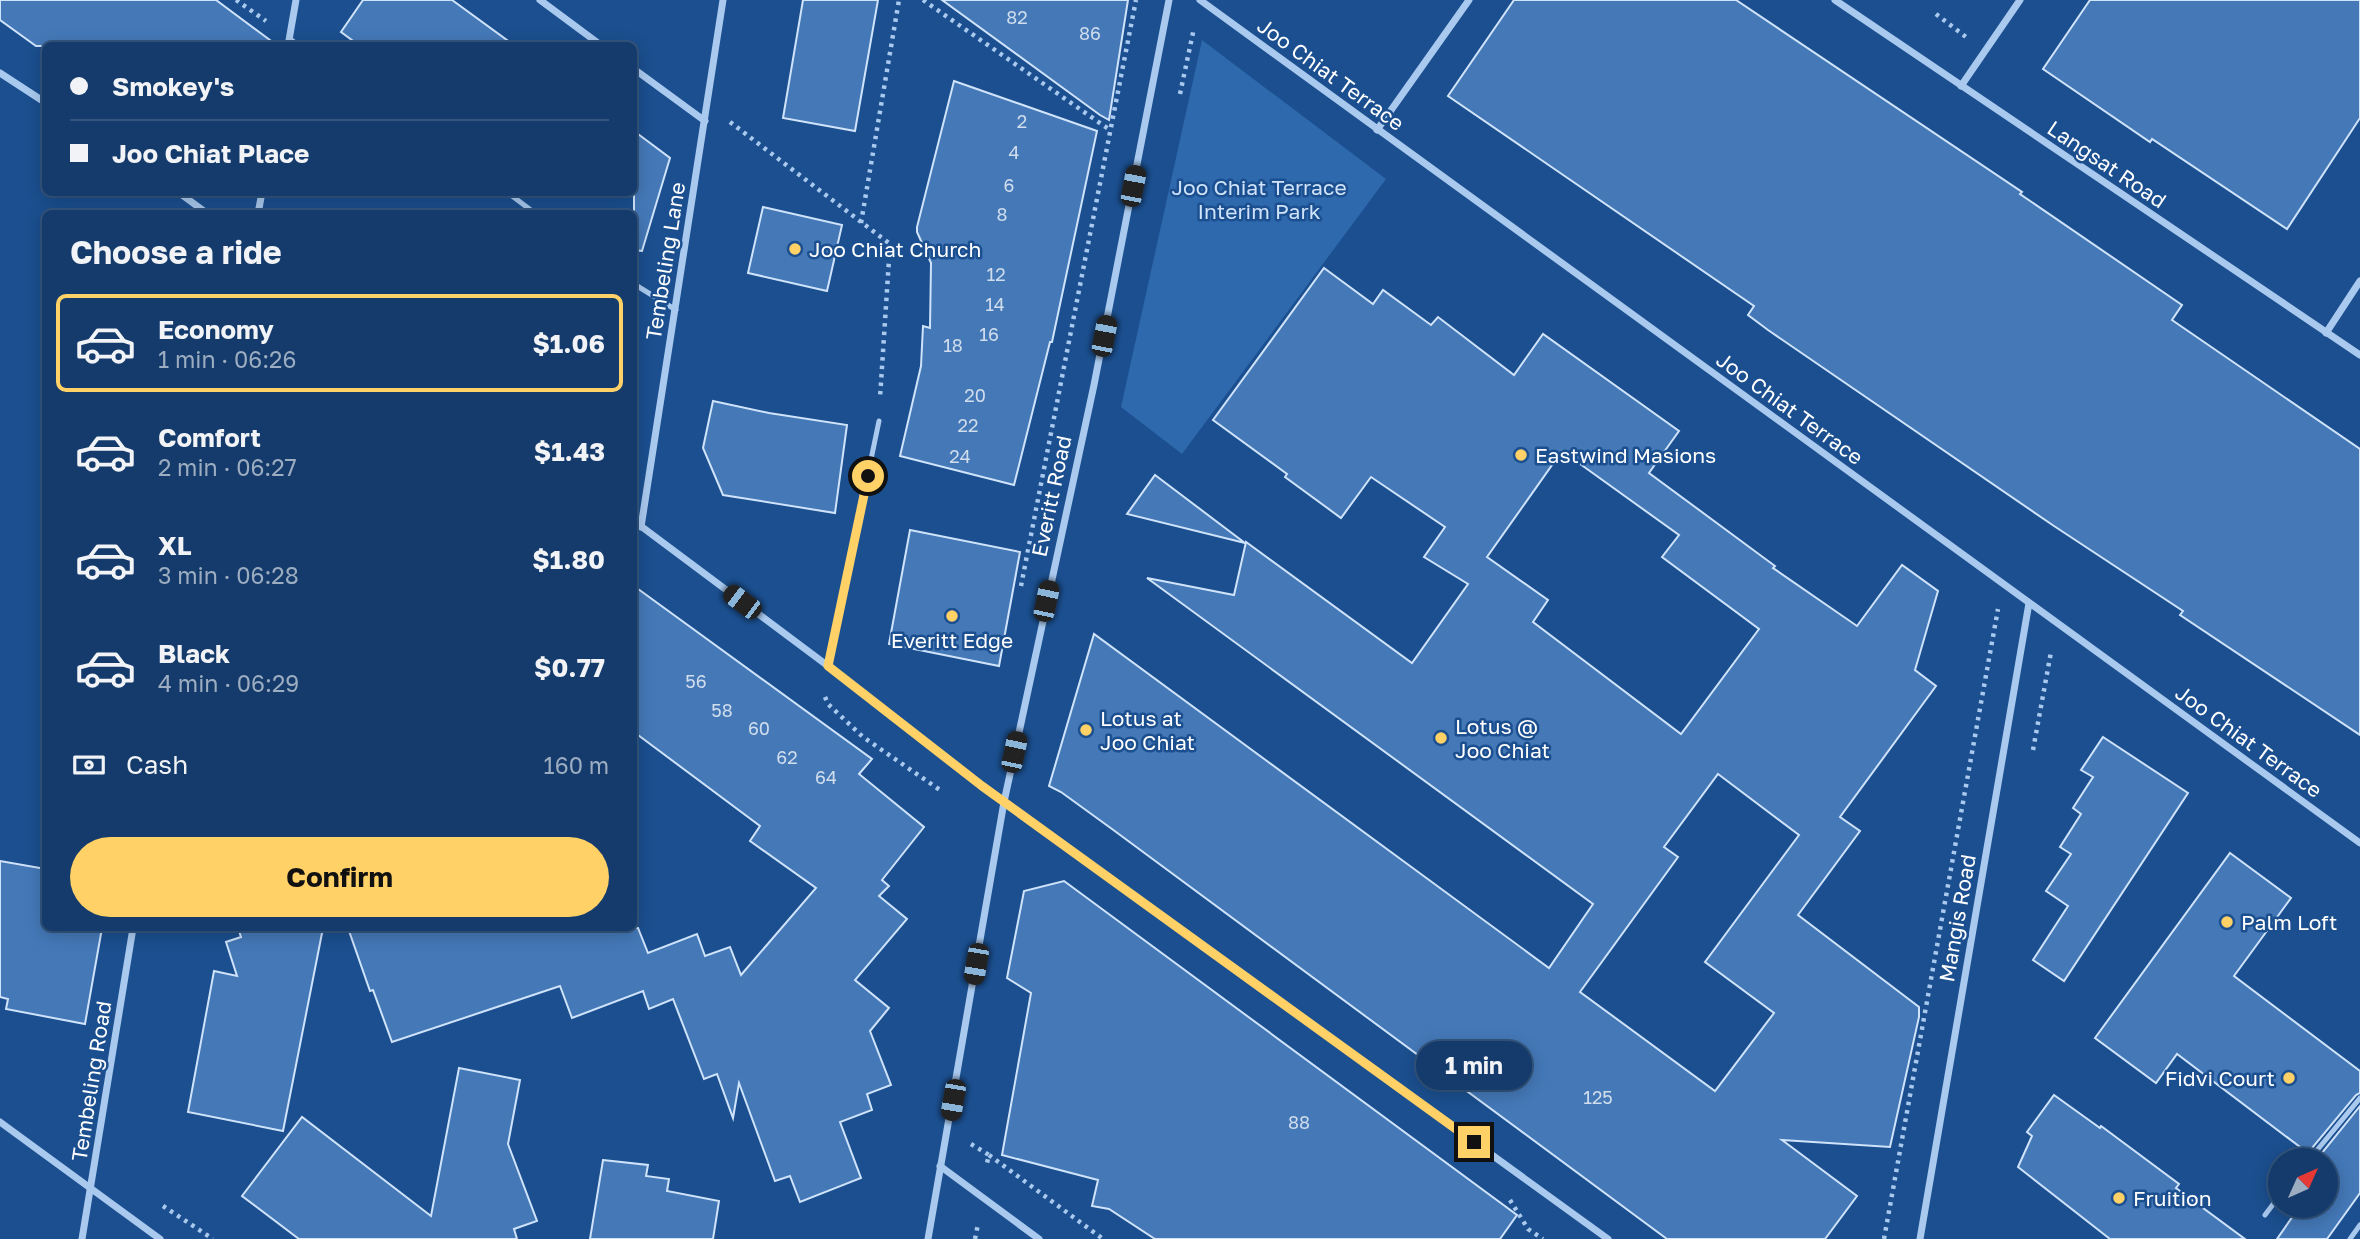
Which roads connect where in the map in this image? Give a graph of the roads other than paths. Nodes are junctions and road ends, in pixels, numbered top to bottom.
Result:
1 (296, 0) edge
2 (540, 0) edge
3 (723, 0) edge
4 (1169, 0) edge
5 (1200, 0) edge
6 (1469, 0) edge
7 (1835, 0) edge
8 (2020, 0) edge
9 (288, 42) edge
10 (597, 42) edge
11 (637, 71) edge
12 (0, 73) edge
13 (1961, 86) junction
14 (42, 100) edge
15 (705, 121) junction
16 (1377, 130) junction
17 (183, 196) edge
18 (512, 196) edge
19 (203, 210) edge
20 (531, 210) edge
21 (2360, 281) edge
22 (637, 286) edge
23 (676, 310) junction
24 (2326, 333) junction
25 (2360, 355) edge
26 (879, 421) road end
27 (637, 524) edge
28 (641, 527) junction
29 (2029, 603) junction
30 (828, 666) junction
31 (1004, 802) junction
32 (2360, 844) edge
33 (133, 931) edge
34 (2360, 1098) edge
35 (0, 1122) edge
36 (2319, 1148) edge
37 (940, 1166) junction
38 (91, 1188) junction
39 (2268, 1209) edge
40 (2264, 1214) dead end
41 (2360, 1225) edge
42 (82, 1239) edge
43 (160, 1239) edge
44 (928, 1239) edge
45 (1039, 1239) edge
46 (1608, 1239) edge
47 (1920, 1239) edge
48 (2350, 1239) edge

1 - 9 street
2 - 10 street
3 - 15 street, Tembeling Lane
4 - 31 street, Everitt Road
5 - 16 street, Joo Chiat Terrace
6 - 16 street
7 - 13 street, Langsat Road
8 - 13 street
11 - 15 street
12 - 14 street
13 - 24 street, Langsat Road
15 - 23 street, Tembeling Lane
16 - 29 street, Joo Chiat Terrace
17 - 19 street
18 - 20 lane
21 - 24 street
22 - 23 lane
23 - 28 street, Tembeling Lane
24 - 25 street, Langsat Road
26 - 30 lane
27 - 28 street
28 - 30 street
29 - 32 street, Joo Chiat Terrace
29 - 47 street, Mangis Road
30 - 31 street
31 - 37 street, Everitt Road
31 - 46 street
33 - 38 street, Tembeling Road
34 - 36 lane
35 - 38 street
37 - 44 street, Everitt Road
37 - 45 street
38 - 42 street, Tembeling Road
38 - 43 street
39 - 40 lane
41 - 48 lane

